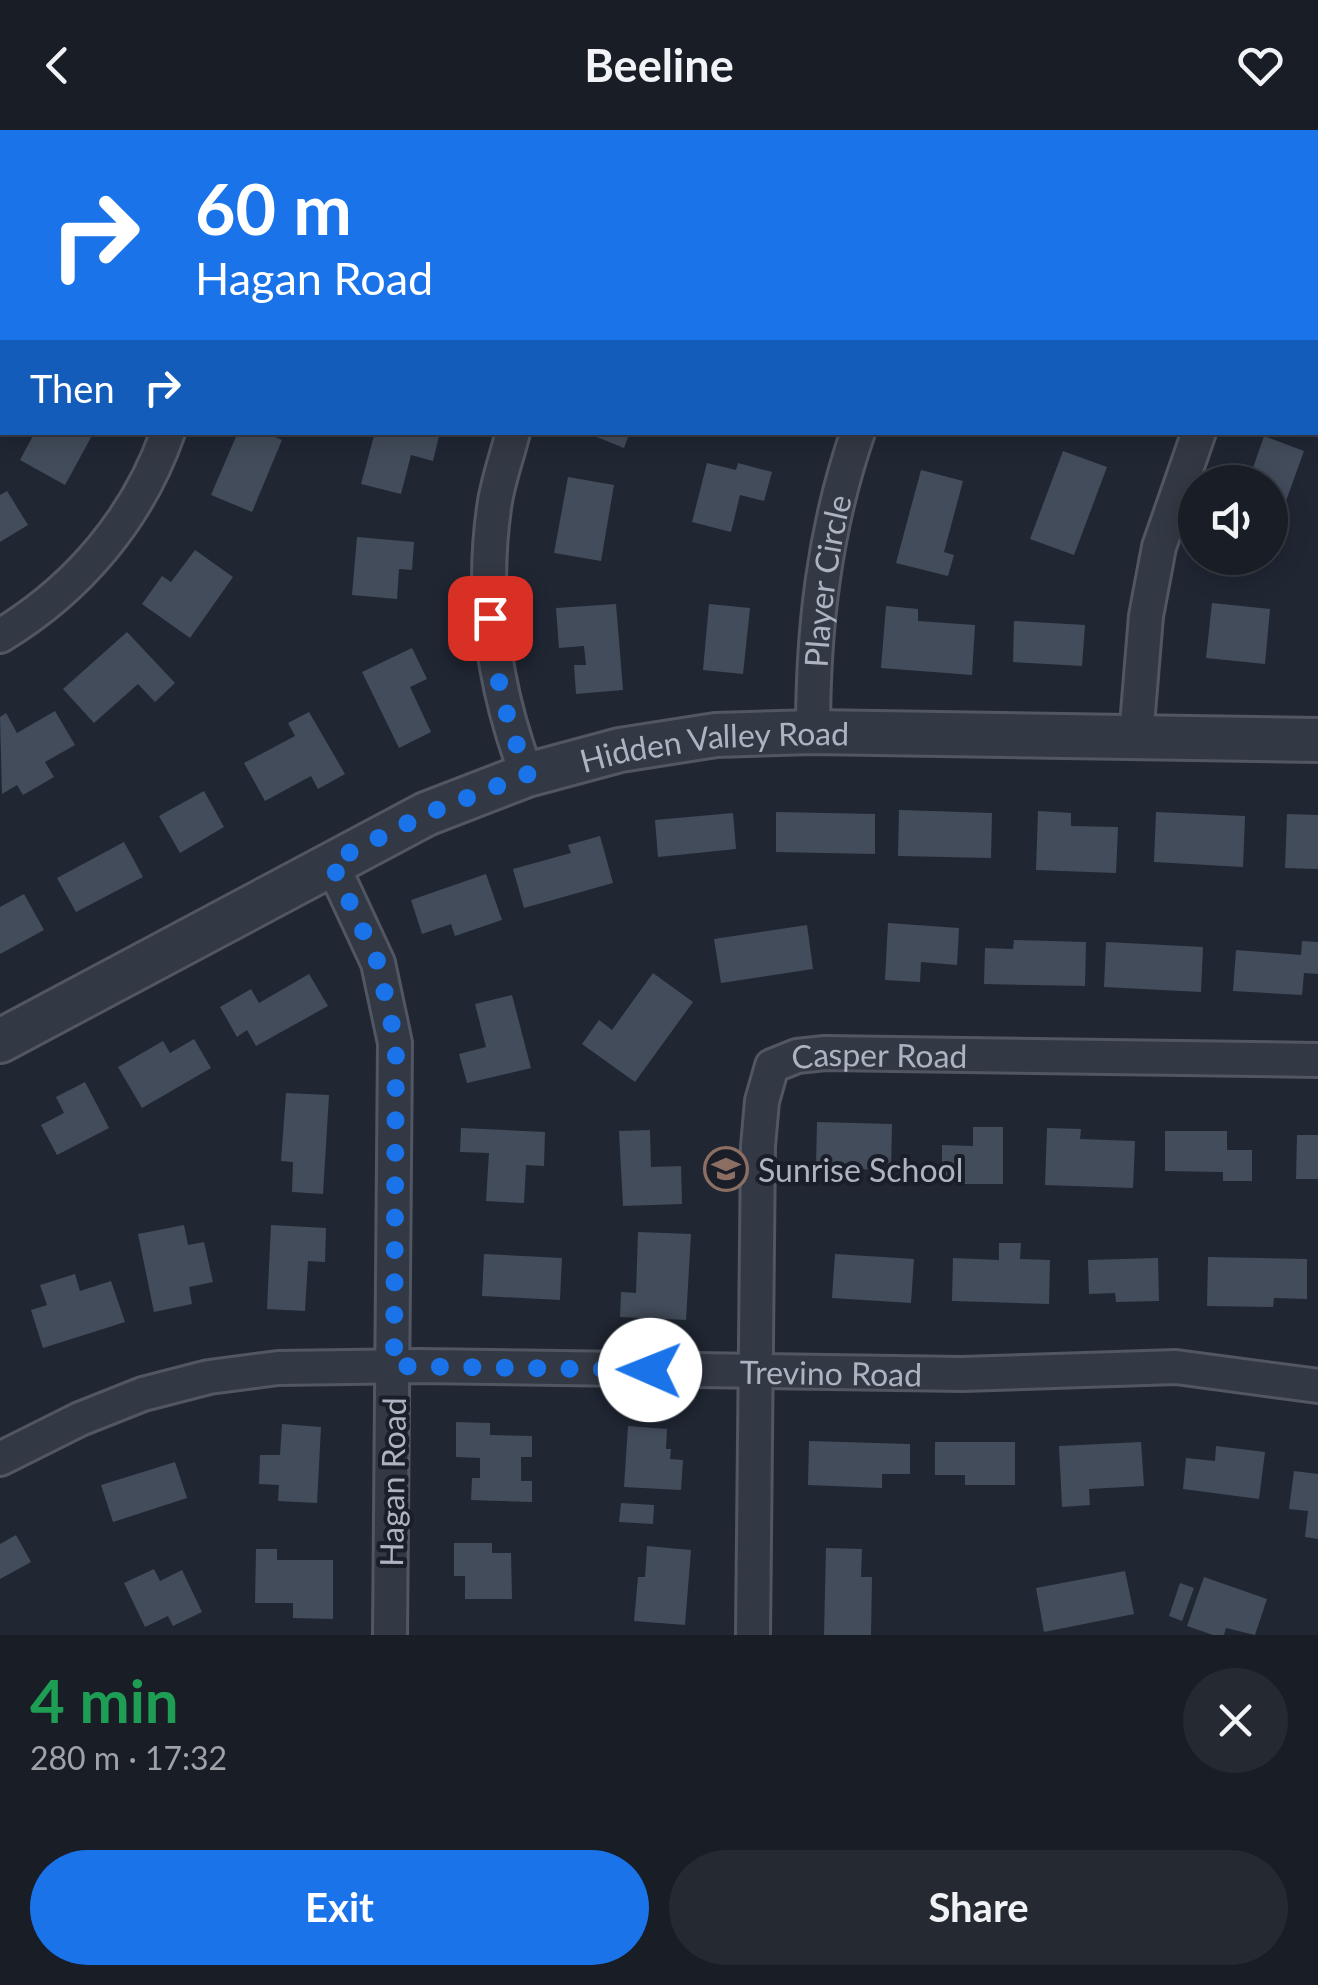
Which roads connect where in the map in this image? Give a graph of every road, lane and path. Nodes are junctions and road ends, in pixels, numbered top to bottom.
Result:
1 (167, 435) edge
2 (513, 435) edge
3 (857, 435) edge
4 (1198, 435) edge
5 (0, 636) edge
6 (813, 732) junction
7 (1136, 737) junction
8 (1318, 740) edge
9 (528, 774) junction
10 (331, 862) junction
11 (0, 1041) edge
12 (1318, 1060) edge
13 (394, 1366) junction
14 (757, 1371) junction
15 (1318, 1386) edge
16 (0, 1459) edge
17 (390, 1635) edge
18 (753, 1635) edge

1 - 5 street
2 - 9 street
3 - 6 street, Player Circle
4 - 7 street
6 - 7 street, Hidden Valley Road
6 - 9 street, Hidden Valley Road
7 - 8 street, Hidden Valley Road
9 - 10 street, Hidden Valley Road
10 - 11 street, Hidden Valley Road
10 - 13 street, Hagan Road
12 - 14 street, Casper Road
13 - 14 street, Trevino Road
13 - 16 street, Trevino Road
13 - 17 street, Hagan Road
14 - 15 street, Trevino Road
14 - 18 street, Casper Road

